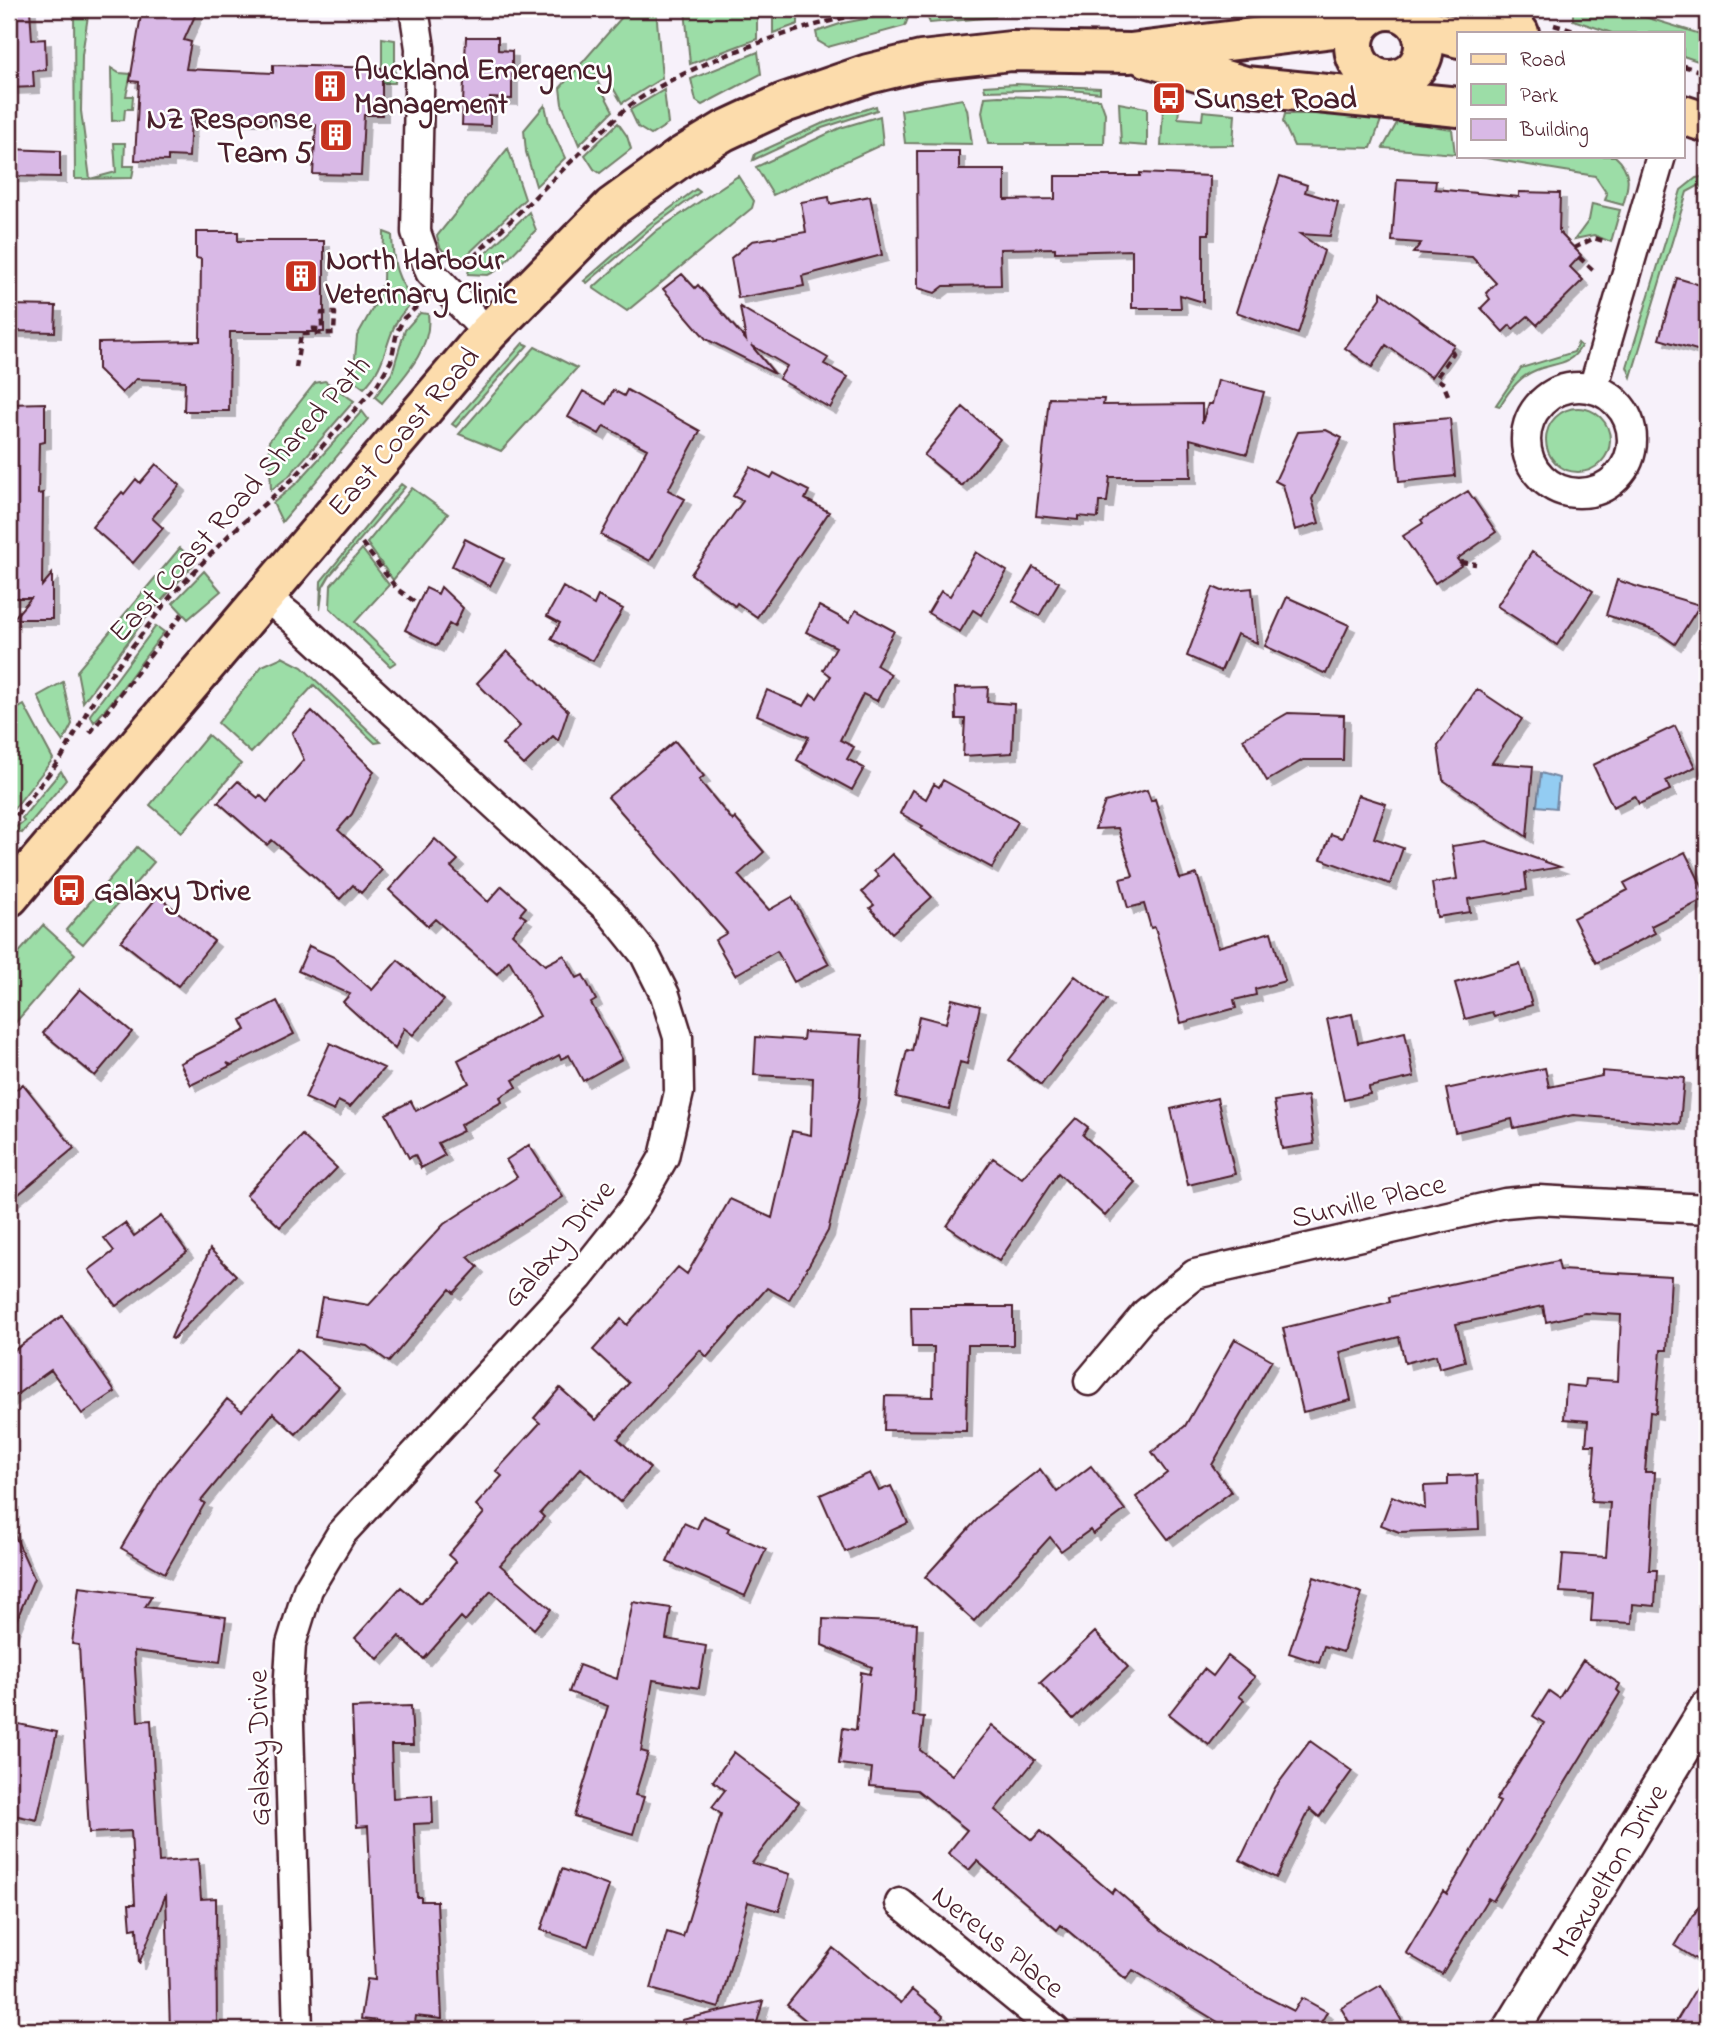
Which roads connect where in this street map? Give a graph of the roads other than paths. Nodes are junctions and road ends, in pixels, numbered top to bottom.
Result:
1 (414, 9) edge
2 (1297, 9) edge
3 (1473, 9) edge
4 (1359, 25) junction
5 (1419, 27) junction
6 (1517, 32) edge
7 (1457, 37) edge
8 (1227, 42) junction
9 (1130, 53) junction
10 (1383, 76) junction
11 (1457, 91) edge
12 (1457, 107) edge
13 (1684, 115) edge
14 (1707, 122) edge
15 (1660, 158) edge
16 (488, 333) junction
17 (1593, 389) dead end
18 (263, 594) junction
19 (9, 897) edge
20 (1707, 1209) edge
21 (1089, 1381) dead end
22 (1707, 1709) edge
23 (900, 1903) dead end
24 (298, 2030) edge
25 (1055, 2030) edge
26 (1511, 2030) edge

1 - 16 street
2 - 8 main road
3 - 6 main road
4 - 5 main road
4 - 8 main road, East Coast Road
4 - 10 main road
5 - 7 main road
5 - 10 main road
8 - 9 main road, East Coast Road
9 - 10 main road
9 - 12 main road, East Coast Road
9 - 16 main road, East Coast Road
10 - 11 main road
13 - 14 main road
15 - 17 street
16 - 18 main road, East Coast Road
18 - 19 main road, East Coast Road
18 - 24 street, Galaxy Drive
20 - 21 street, Surville Place
22 - 26 street, Maxwelton Drive
23 - 25 street, Nereus Place

